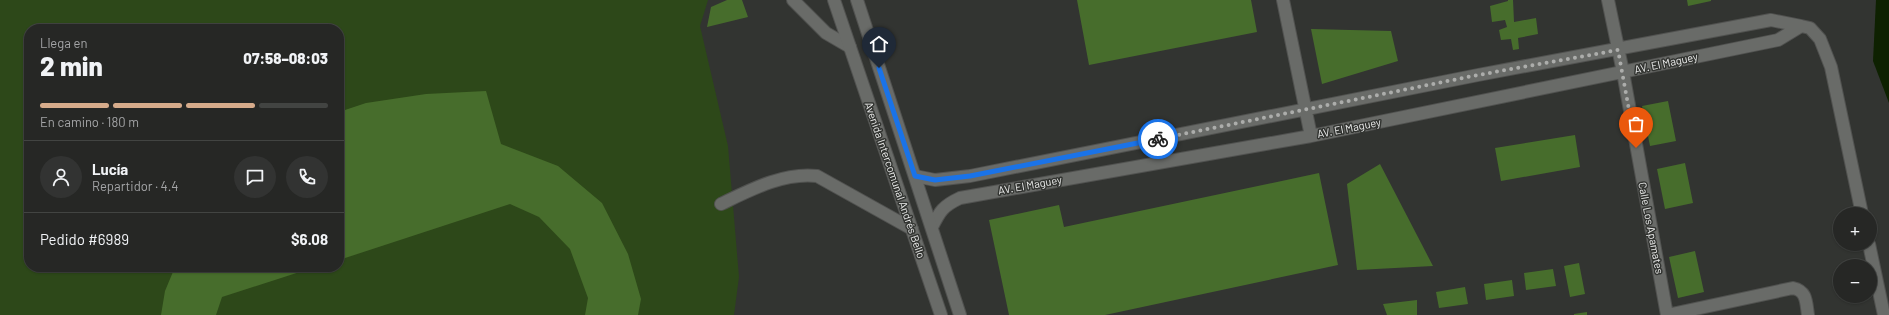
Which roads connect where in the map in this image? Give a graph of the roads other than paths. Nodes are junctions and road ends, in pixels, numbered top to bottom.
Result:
1 (793, 0) edge
2 (834, 0) edge
3 (857, 0) edge
4 (1282, 0) edge
5 (1608, 0) edge
6 (1801, 26) junction
7 (850, 47) junction
8 (1618, 50) junction
9 (1623, 72) junction
10 (1306, 110) junction
11 (1311, 136) junction
12 (915, 176) junction
13 (721, 204) dead end
14 (1861, 207) edge
15 (932, 228) junction
16 (912, 229) junction
17 (1870, 251) edge
18 (941, 315) edge
19 (960, 315) edge
20 (1667, 315) edge
21 (1808, 315) edge
22 (1884, 315) edge

1 - 7 street
2 - 7 street, Avenida Intercomunal Andrés Bello
3 - 12 street, Avenida Intercomunal Andrés Bello
4 - 10 street
5 - 8 street, Calle Los Apamates
6 - 8 street, AV. El Maguey
6 - 9 street, AV. El Maguey
6 - 14 street
7 - 16 street, Avenida Intercomunal Andrés Bello
8 - 9 street, Calle Los Apamates
8 - 10 street, AV. El Maguey
9 - 11 street, AV. El Maguey
9 - 20 street, Calle Los Apamates
10 - 11 street
10 - 12 street, AV. El Maguey
11 - 15 street, AV. El Maguey
12 - 15 street, Avenida Intercomunal Andrés Bello
13 - 16 street
15 - 19 street, Avenida Intercomunal Andrés Bello
16 - 18 street, Avenida Intercomunal Andrés Bello
17 - 22 street
20 - 21 street

